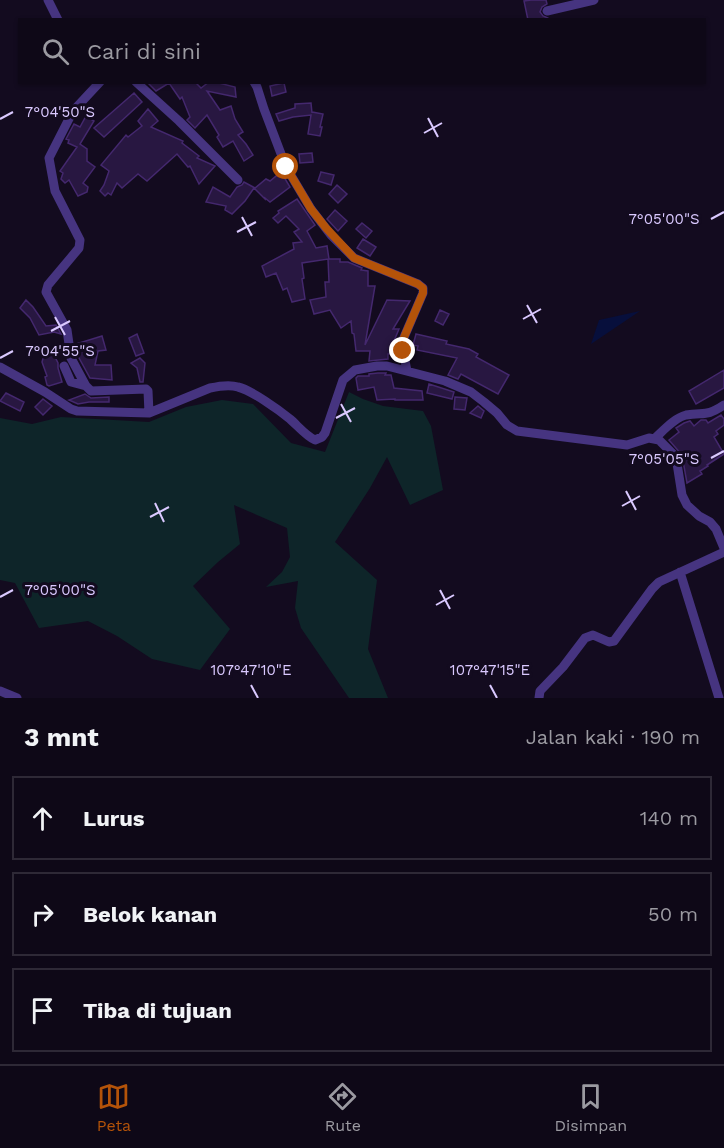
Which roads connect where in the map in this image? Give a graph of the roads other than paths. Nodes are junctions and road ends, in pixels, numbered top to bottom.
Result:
1 (48, 0) edge
2 (594, 0) edge
3 (547, 11) dead end
4 (57, 18) edge
5 (98, 84) edge
6 (138, 84) edge
7 (255, 84) edge
8 (238, 180) dead end
9 (63, 366) dead end
10 (0, 368) edge
11 (407, 371) junction
12 (86, 386) junction
13 (724, 405) edge
14 (149, 413) junction
15 (654, 439) junction
16 (724, 548) edge
17 (724, 552) edge
18 (680, 572) junction
19 (0, 692) edge
20 (17, 698) edge
21 (539, 698) edge
22 (719, 698) edge

1 - 4 street
2 - 3 street
5 - 12 street
6 - 8 street
7 - 11 street
9 - 12 street
10 - 14 street
11 - 14 street
11 - 15 street
12 - 14 street
13 - 15 street
15 - 16 street
17 - 18 street
18 - 21 street
18 - 22 street
19 - 20 street

